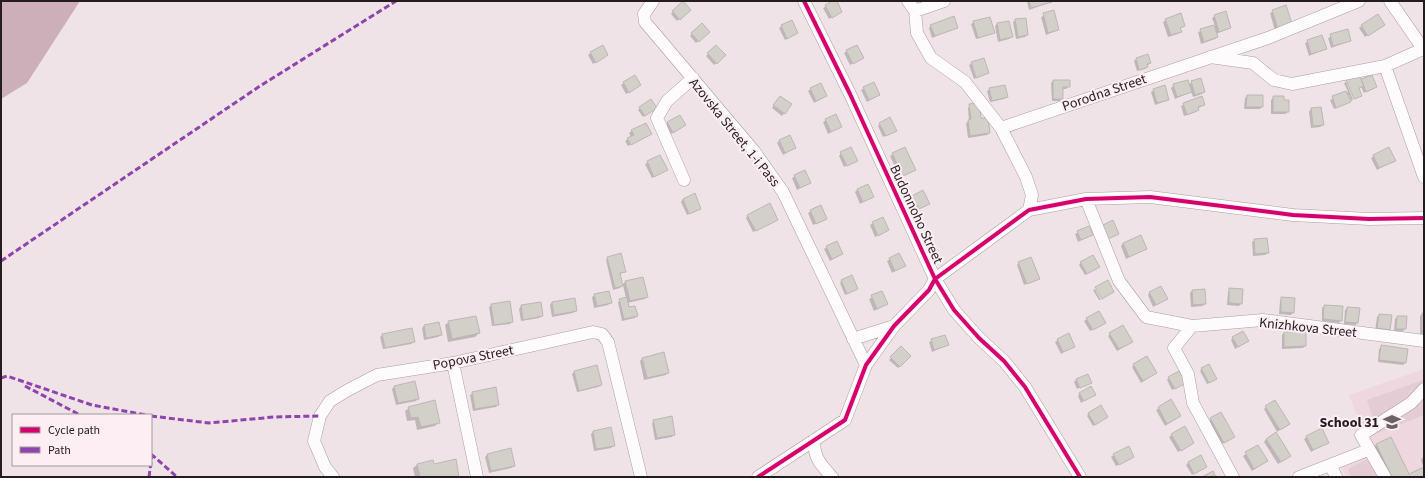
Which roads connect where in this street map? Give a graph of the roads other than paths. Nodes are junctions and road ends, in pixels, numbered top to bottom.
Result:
1 (653, 1) edge
2 (804, 1) edge
3 (944, 1) edge
4 (1359, 1) edge
5 (1390, 1) edge
6 (912, 6) edge
7 (1424, 50) edge
8 (1207, 57) junction
9 (1385, 66) junction
10 (693, 78) junction
11 (1001, 128) junction
12 (1424, 177) edge
13 (684, 180) dead end
14 (1086, 199) junction
15 (1029, 210) junction
16 (1424, 218) edge
17 (935, 279) junction
18 (894, 326) junction
19 (1192, 326) junction
20 (853, 339) junction
21 (1424, 341) edge
22 (453, 363) junction
23 (866, 365) junction
24 (1424, 388) edge
25 (814, 440) junction
26 (1363, 452) dead end
27 (1330, 466) junction
28 (333, 477) edge
29 (477, 477) edge
30 (641, 477) edge
31 (758, 477) edge
32 (832, 477) edge
33 (1080, 477) edge
34 (1233, 477) edge
35 (1299, 477) edge
36 (1336, 477) edge
37 (1384, 477) edge

1 - 10 street, Azovska Street, 1-i Pass
2 - 17 street, Budonnoho Street
3 - 6 street
4 - 8 street, Porodna Street
5 - 7 street
6 - 11 street
7 - 9 street, Porodna Street
8 - 9 street, Porodna Street
8 - 11 street, Porodna Street
9 - 12 street
10 - 13 street
10 - 20 street, Azovska Street, 1-i Pass
11 - 15 street
14 - 15 street
14 - 16 street
14 - 19 street, Knizhkova Street
15 - 17 street
17 - 18 street
17 - 33 street, Budonnoho Street
18 - 20 street
18 - 23 street
19 - 21 street, Knizhkova Street
19 - 34 street
20 - 23 street, Azovska Street, 1-i Pass
22 - 28 street, Popova Street
22 - 29 street
22 - 30 street, Popova Street
23 - 25 street
24 - 37 street
25 - 31 street
25 - 32 street
26 - 27 street
27 - 35 street
27 - 36 street

